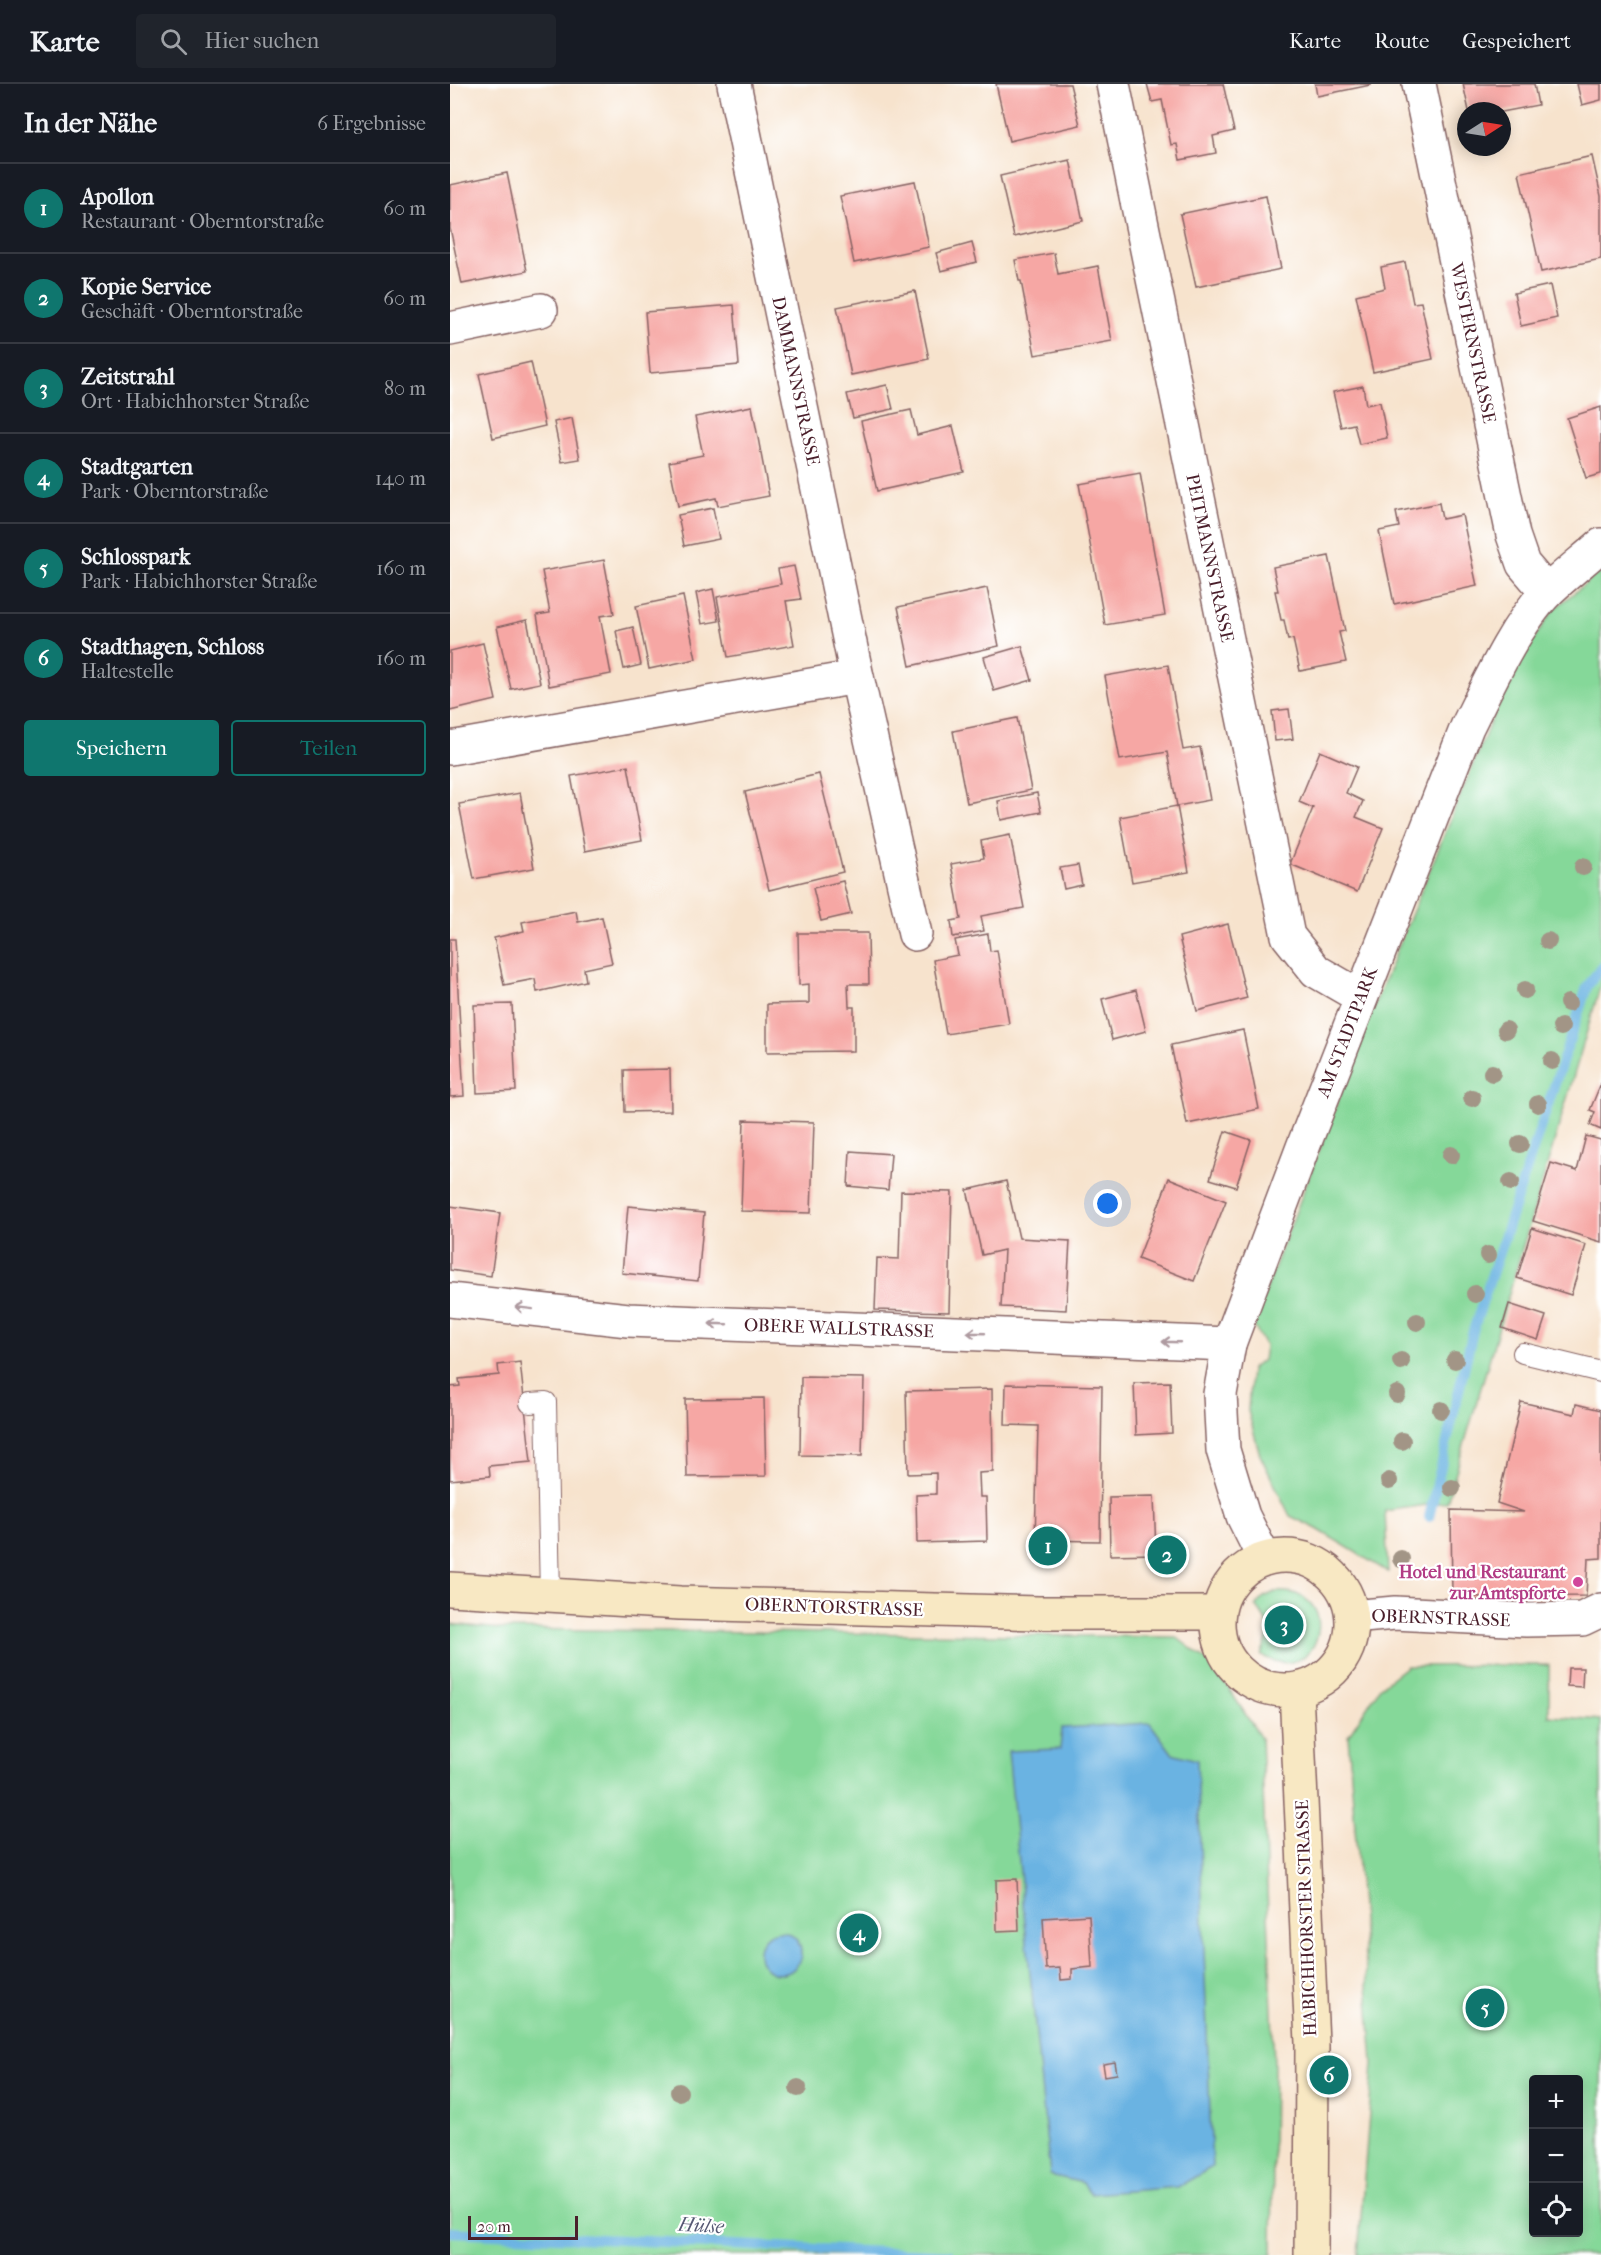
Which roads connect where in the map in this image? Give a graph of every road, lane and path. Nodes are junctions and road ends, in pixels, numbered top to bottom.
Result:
1 (734, 84) edge
2 (1113, 84) edge
3 (1419, 84) edge
4 (541, 310) dead end
5 (450, 329) edge
6 (1601, 545) edge
7 (1547, 592) junction
8 (857, 677) junction
9 (450, 748) edge
10 (915, 934) dead end
11 (1361, 997) junction
12 (450, 1300) edge
13 (1229, 1344) junction
14 (1523, 1353) dead end
15 (1601, 1372) edge
16 (530, 1403) dead end
17 (1264, 1558) junction
18 (450, 1589) edge
19 (550, 1595) junction
20 (1601, 1610) edge
21 (1217, 1613) junction
22 (1352, 1617) junction
23 (1296, 1690) junction
24 (1311, 2255) edge

1 - 8 street, DAMMANNSTRASSE
2 - 11 street, PEITMANNSTRASSE
3 - 7 street, WESTERNSTRASSE
4 - 5 street
6 - 7 street, AM STADTPARK
7 - 11 street, AM STADTPARK
8 - 9 street
8 - 10 street, DAMMANNSTRASSE
11 - 13 street, AM STADTPARK
13 -> 12 street, OBERE WALLSTRASSE
13 - 17 street, AM STADTPARK
14 - 15 lane
16 - 19 lane
17 - 21 main road
17 - 22 main road
18 - 19 main road, OBERNTORSTRASSE
19 - 21 main road, OBERNTORSTRASSE
20 - 22 street, OBERNSTRASSE
21 - 23 main road
22 - 23 main road
23 - 24 main road, HABICHHORSTER STRASSE

